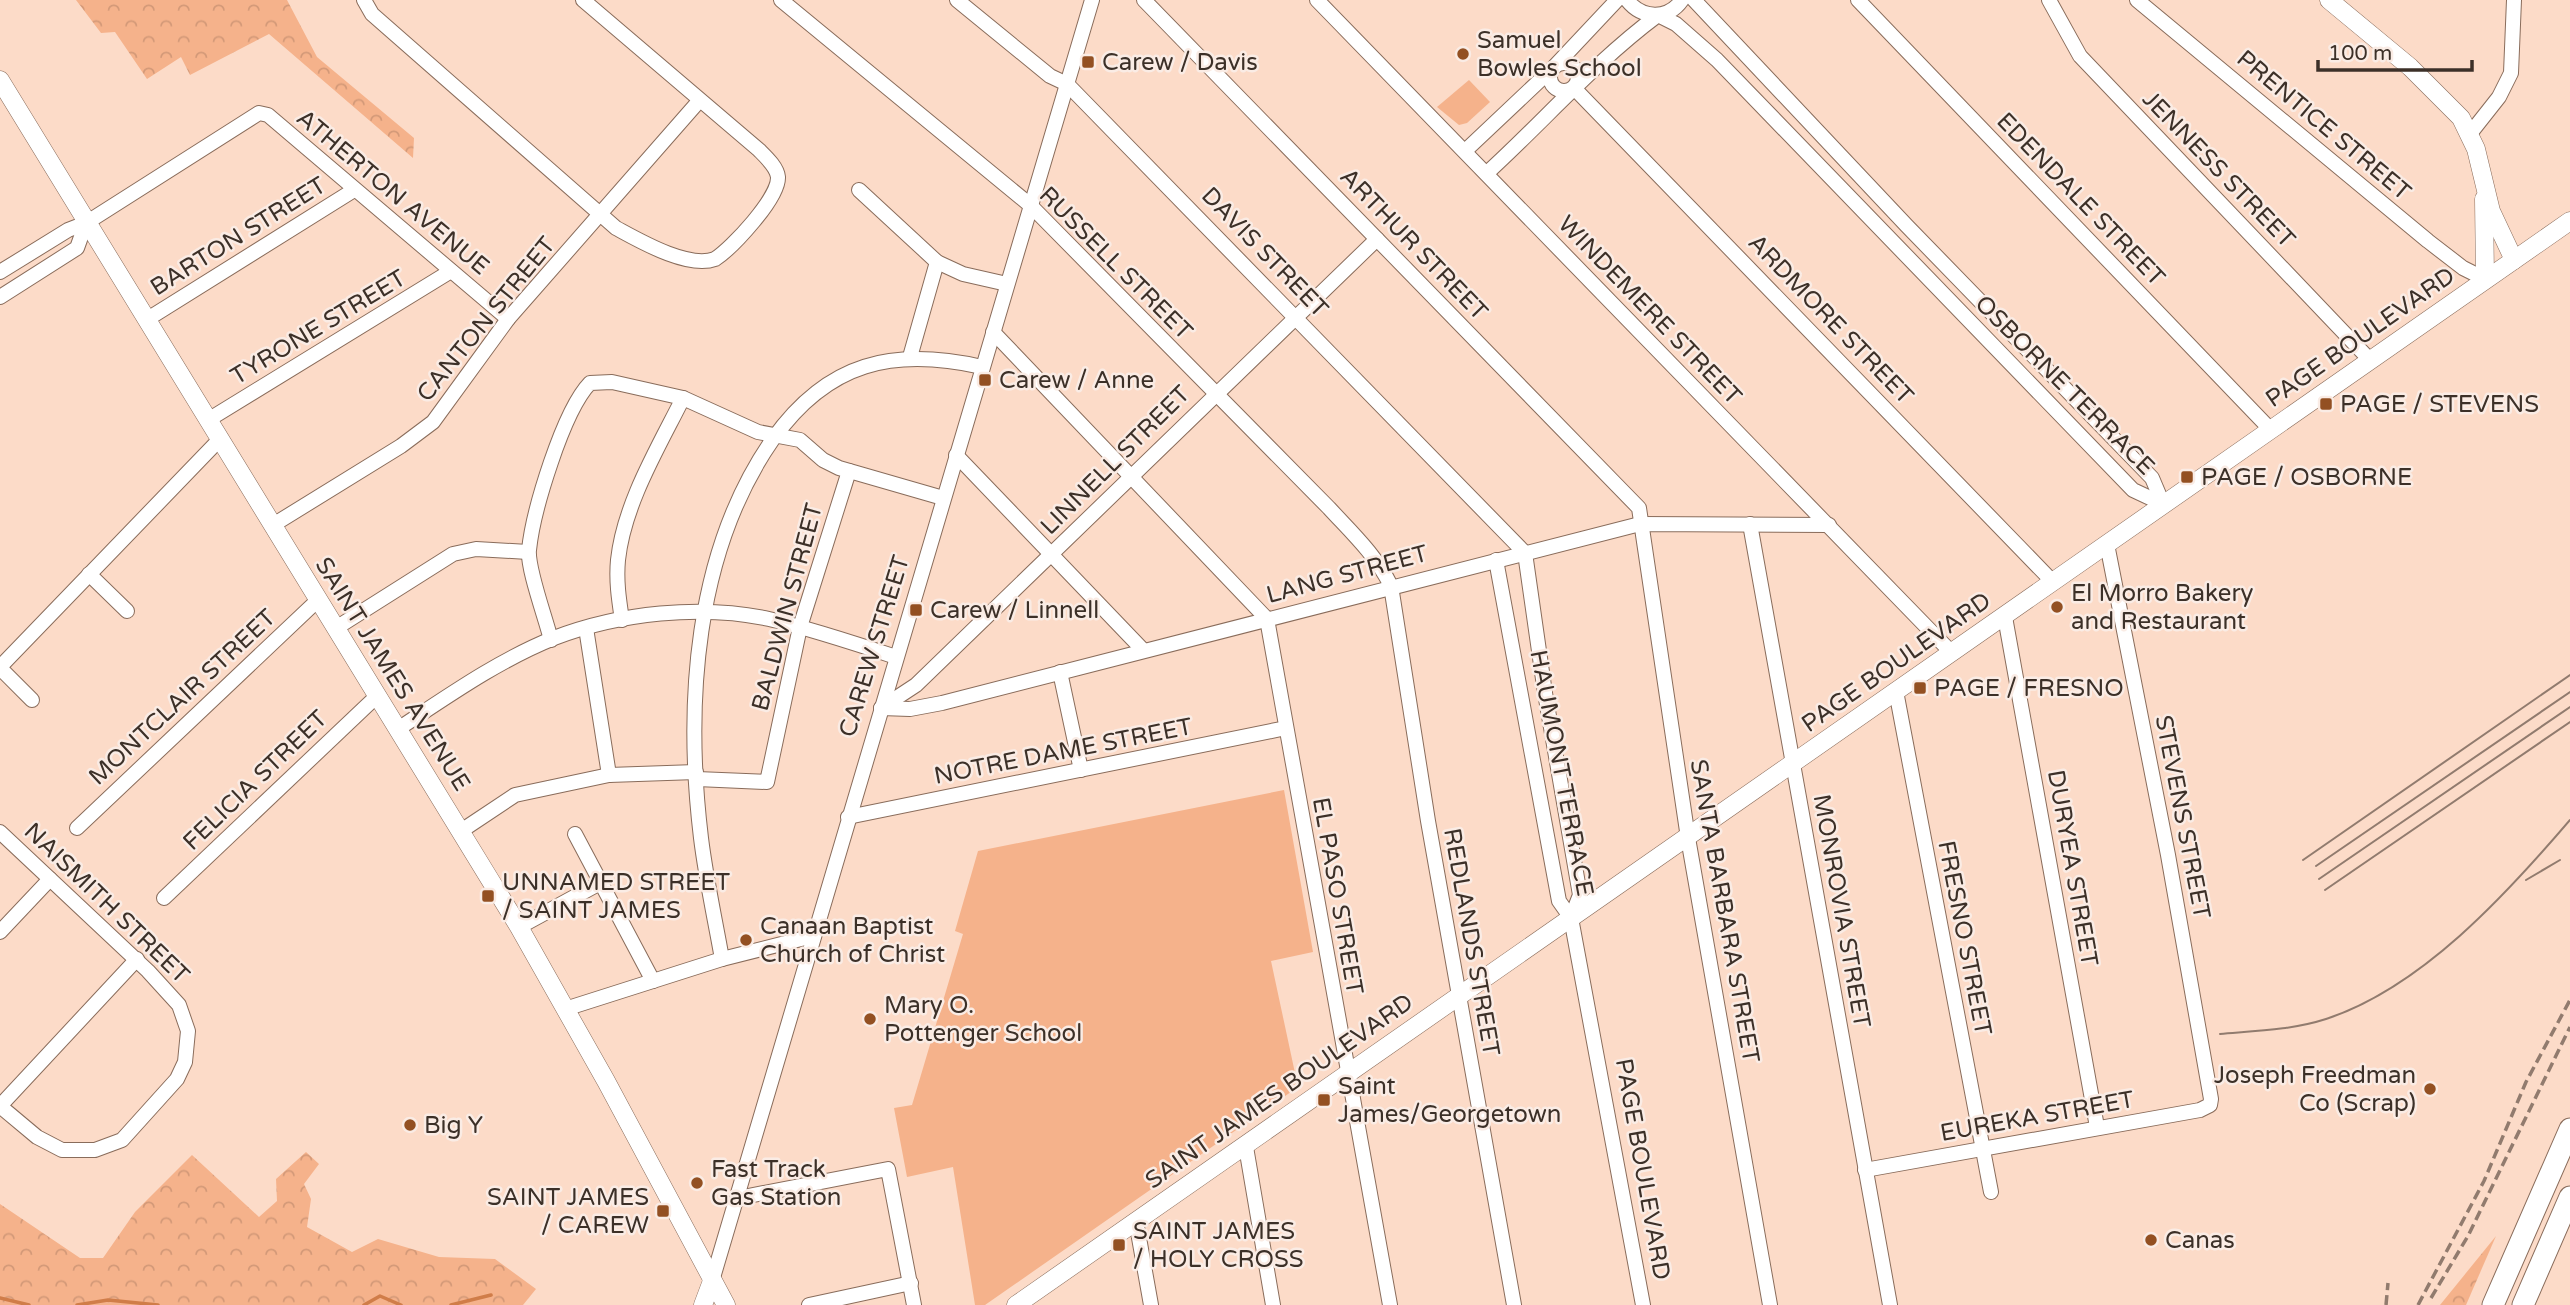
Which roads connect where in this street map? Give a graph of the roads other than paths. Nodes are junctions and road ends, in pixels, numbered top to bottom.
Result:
1 (364, 0) edge
2 (583, 0) edge
3 (781, 0) edge
4 (957, 0) edge
5 (1092, 0) edge
6 (1144, 0) edge
7 (1317, 0) edge
8 (1617, 0) edge
9 (1627, 0) edge
10 (1682, 0) edge
11 (1694, 0) edge
12 (1858, 0) edge
13 (2049, 0) edge
14 (2137, 0) edge
15 (2329, 0) edge
16 (2514, 0) edge
17 (1658, 15) junction
18 (1746, 57) junction
19 (1554, 66) junction
20 (1729, 74) junction
21 (1765, 76) junction
22 (0, 80) edge
23 (1067, 84) junction
24 (1574, 88) junction
25 (1747, 94) junction
26 (699, 101) junction
27 (1815, 129) junction
28 (2469, 135) junction
29 (1797, 146) junction
30 (1465, 151) junction
31 (1836, 151) junction
32 (1818, 168) junction
33 (1486, 173) junction
34 (2485, 189) junction
35 (354, 190) junction
36 (859, 190) dead end
37 (1030, 205) junction
38 (600, 214) junction
39 (2570, 221) edge
40 (1903, 222) junction
41 (86, 223) junction
42 (1886, 237) junction
43 (1377, 239) junction
44 (1926, 245) junction
45 (1908, 260) junction
46 (2514, 260) junction
47 (937, 262) junction
48 (451, 271) junction
49 (0, 272) edge
50 (2485, 279) junction
51 (1007, 284) junction
52 (0, 297) edge
53 (1996, 316) junction
54 (1295, 317) junction
55 (508, 319) junction
56 (146, 320) junction
57 (1979, 331) junction
58 (993, 332) junction
59 (2017, 339) junction
60 (2000, 353) junction
61 (910, 357) junction
62 (2370, 360) junction
63 (982, 367) junction
64 (1213, 394) junction
65 (683, 398) junction
66 (208, 420) junction
67 (2102, 426) junction
68 (2270, 429) junction
69 (777, 434) junction
70 (220, 439) junction
71 (2085, 440) junction
72 (956, 455) junction
73 (849, 471) junction
74 (1133, 477) junction
75 (943, 498) junction
76 (2162, 504) junction
77 (1640, 524) junction
78 (1750, 524) junction
79 (273, 525) junction
80 (1829, 525) junction
81 (2106, 544) junction
82 (528, 552) junction
83 (1525, 553) junction
84 (1052, 555) junction
85 (1496, 559) junction
86 (89, 574) junction
87 (2053, 582) junction
88 (1391, 586) junction
89 (319, 599) junction
90 (127, 611) dead end
91 (704, 612) junction
92 (2005, 617) junction
93 (1267, 619) junction
94 (622, 620) junction
95 (800, 627) junction
96 (336, 628) junction
97 (586, 628) junction
98 (551, 640) junction
99 (1143, 650) junction
100 (1951, 652) junction
101 (896, 657) junction
102 (0, 667) edge
103 (1060, 672) junction
104 (1896, 691) junction
105 (377, 695) junction
106 (32, 700) dead end
107 (881, 708) junction
108 (1549, 717) junction
109 (1527, 722) junction
110 (1286, 728) junction
111 (398, 729) junction
112 (1793, 763) junction
113 (1081, 770) junction
114 (609, 775) junction
115 (696, 776) junction
116 (848, 817) junction
117 (77, 828) dead end
118 (461, 831) junction
119 (0, 832) edge
120 (575, 834) dead end
121 (1688, 838) junction
122 (50, 879) junction
123 (600, 883) junction
124 (164, 898) dead end
125 (1571, 918) junction
126 (519, 928) junction
127 (0, 932) edge
128 (813, 936) junction
129 (137, 959) junction
130 (722, 959) junction
131 (653, 981) junction
132 (1458, 994) junction
133 (565, 1009) junction
134 (1347, 1073) junction
135 (2211, 1099) joint
136 (0, 1106) edge
137 (2096, 1127) junction
138 (2570, 1129) edge
139 (1246, 1147) junction
140 (1982, 1148) junction
141 (1865, 1170) junction
142 (1991, 1192) dead end
143 (2570, 1197) edge
144 (738, 1198) junction
145 (1136, 1221) junction
146 (712, 1281) junction
147 (911, 1283) junction
148 (1026, 1302) edge
149 (703, 1305) edge
150 (726, 1305) edge
151 (809, 1305) edge
152 (915, 1305) edge
153 (1151, 1305) edge
154 (1273, 1305) edge
155 (1390, 1305) edge
156 (1514, 1305) edge
157 (1643, 1305) edge
158 (1770, 1305) edge
159 (1890, 1305) edge
160 (2493, 1305) edge
161 (2523, 1305) edge

1 - 38 street
2 - 26 street
3 - 37 street, RUSSELL STREET
4 - 23 street, DAVIS STREET
5 - 23 street, CAREW STREET
6 - 43 street, ARTHUR STREET
7 - 30 street, WINDEMERE STREET
8 - 19 street
9 - 17 street, OSBORNE TERRACE
10 - 17 street
11 - 18 street, OSBORNE TERRACE
12 - 68 street, EDENDALE STREET
13 - 62 street, JENNESS STREET
14 - 50 street, PRENTICE STREET
15 - 28 main road
16 - 28 street
17 - 20 street, OSBORNE TERRACE
17 - 24 street
18 - 20 street
18 - 21 street, OSBORNE TERRACE
19 - 24 street, ARDMORE STREET
19 - 24 street, ARDMORE STREET
19 - 30 street
20 - 25 street, OSBORNE TERRACE
21 - 25 street
21 - 27 street, OSBORNE TERRACE
22 - 41 main road, SAINT JAMES AVENUE
23 - 37 street, CAREW STREET
23 - 54 street, DAVIS STREET
24 - 33 street
24 - 87 street, ARDMORE STREET
25 - 29 street, OSBORNE TERRACE
26 - 38 street, CANTON STREET
26 - 38 street
27 - 29 street
27 - 31 street, OSBORNE TERRACE
28 - 34 main road
29 - 32 street, OSBORNE TERRACE
30 - 33 street, WINDEMERE STREET
31 - 32 street
31 - 40 street, OSBORNE TERRACE
32 - 42 street, OSBORNE TERRACE
33 - 80 street, WINDEMERE STREET
34 - 46 main road
34 - 50 main road
35 - 41 street, ATHERTON AVENUE
35 - 48 street, ATHERTON AVENUE
35 - 56 street, BARTON STREET
36 - 47 street
37 - 51 street, CAREW STREET
37 - 64 street, RUSSELL STREET
38 - 55 street, CANTON STREET
39 - 46 main road, PAGE BOULEVARD
40 - 42 street
40 - 44 street, OSBORNE TERRACE
41 - 49 street
41 - 52 street
41 - 56 main road, SAINT JAMES AVENUE
42 - 45 street, OSBORNE TERRACE
43 - 54 street, LINNELL STREET
43 - 77 street, ARTHUR STREET
44 - 45 street
44 - 53 street, OSBORNE TERRACE
45 - 57 street, OSBORNE TERRACE
46 - 50 main road, PAGE BOULEVARD
47 - 51 street
47 - 61 street
48 - 55 street, ATHERTON AVENUE
48 - 66 street, TYRONE STREET
50 - 62 main road, PAGE BOULEVARD
51 - 58 street, CAREW STREET
53 - 57 street
53 - 59 street, OSBORNE TERRACE
54 - 64 street, LINNELL STREET
54 - 83 street, DAVIS STREET
55 - 79 street, CANTON STREET
56 - 66 main road, SAINT JAMES AVENUE
57 - 60 street, OSBORNE TERRACE
58 - 63 street, CAREW STREET
58 - 74 street
59 - 60 street
59 - 67 street, OSBORNE TERRACE
60 - 71 street, OSBORNE TERRACE
61 - 63 street
61 - 69 street
62 - 68 main road, PAGE BOULEVARD
63 - 72 street, CAREW STREET
64 - 74 street, LINNELL STREET
64 - 88 street, RUSSELL STREET
65 - 69 street
65 - 82 street
65 - 94 street
66 - 70 main road, SAINT JAMES AVENUE
67 - 71 street
67 - 76 street, OSBORNE TERRACE
68 - 76 main road, PAGE BOULEVARD
69 - 73 street
69 - 91 street
70 - 79 main road, SAINT JAMES AVENUE
70 - 86 street
71 - 76 street, OSBORNE TERRACE
72 - 75 street, CAREW STREET
72 - 84 street
73 - 75 street
73 - 95 street, BALDWIN STREET
74 - 84 street, LINNELL STREET
74 - 93 street
75 - 101 street, CAREW STREET
76 - 81 main road, PAGE BOULEVARD
77 - 78 street, LANG STREET
77 - 83 street, LANG STREET
77 - 121 street, SANTA BARBARA STREET
78 - 80 street, LANG STREET
78 - 112 street, MONROVIA STREET
79 - 89 main road, SAINT JAMES AVENUE
80 - 100 street, WINDEMERE STREET
81 - 87 main road, PAGE BOULEVARD
81 - 135 street, STEVENS STREET
82 - 96 street
82 - 98 street
83 - 85 street, LANG STREET
83 - 108 street, HAUMONT TERRACE
84 - 99 street
84 - 107 street, LINNELL STREET
85 - 88 street, LANG STREET
85 - 109 street, HAUMONT TERRACE
86 - 90 street
86 - 102 street
87 - 92 main road, PAGE BOULEVARD
88 - 93 street, LANG STREET
88 - 132 street, REDLANDS STREET
89 - 96 main road, SAINT JAMES AVENUE
89 - 117 street, MONTCLAIR STREET
91 - 94 street
91 - 95 street
91 - 115 street
92 - 100 main road, PAGE BOULEVARD
92 - 137 street, DURYEA STREET
93 - 99 street, LANG STREET
93 - 110 street, EL PASO STREET
94 - 97 street
95 - 101 street
95 - 115 street, BALDWIN STREET
96 - 105 main road, SAINT JAMES AVENUE
97 - 98 street
97 - 114 street
98 - 111 street
99 - 103 street, LANG STREET
100 - 104 main road, PAGE BOULEVARD
101 - 107 street, CAREW STREET
102 - 106 street
103 - 107 street, LANG STREET
103 - 113 street
104 - 112 main road, PAGE BOULEVARD
104 - 140 street, FRESNO STREET
105 - 111 main road, SAINT JAMES AVENUE
105 - 124 street, FELICIA STREET
107 - 116 street, CAREW STREET
108 - 109 street
108 - 125 street, HAUMONT TERRACE
109 - 125 street, HAUMONT TERRACE
110 - 113 street, NOTRE DAME STREET
110 - 134 street, EL PASO STREET
111 - 118 main road, SAINT JAMES AVENUE
112 - 121 main road, PAGE BOULEVARD
112 - 141 street, MONROVIA STREET
113 - 116 street, NOTRE DAME STREET
114 - 115 street
114 - 118 street
115 - 130 street
116 - 128 street, CAREW STREET
118 - 126 main road, SAINT JAMES AVENUE
119 - 122 street, NAISMITH STREET
120 - 123 street
121 - 125 main road, PAGE BOULEVARD
121 - 158 street, SANTA BARBARA STREET
122 - 127 street
122 - 129 street, NAISMITH STREET
123 - 126 street
123 - 131 street
125 - 132 main road, SAINT JAMES BOULEVARD
125 - 157 street, PAGE BOULEVARD
126 - 133 main road, SAINT JAMES AVENUE
128 - 130 street
128 - 144 street, CAREW STREET
129 - 136 street
129 - 136 street, NAISMITH STREET
130 - 131 street
131 - 133 street
132 - 134 main road, SAINT JAMES BOULEVARD
132 - 156 street, REDLANDS STREET
133 - 146 main road, SAINT JAMES AVENUE
134 - 139 main road, SAINT JAMES BOULEVARD
134 - 155 street, EL PASO STREET
135 - 137 street, EUREKA STREET
137 - 140 street, EUREKA STREET
138 - 160 highway
139 - 145 main road, SAINT JAMES BOULEVARD
139 - 154 street
140 - 141 street, EUREKA STREET
140 - 142 street, FRESNO STREET
141 - 159 street, MONROVIA STREET
143 - 161 highway
144 - 146 street, CAREW STREET
144 - 147 street
145 - 148 main road, SAINT JAMES BOULEVARD
145 - 153 street
146 - 149 main road, CAREW STREET
146 - 150 main road, SAINT JAMES AVENUE
147 - 151 street
147 - 152 street

